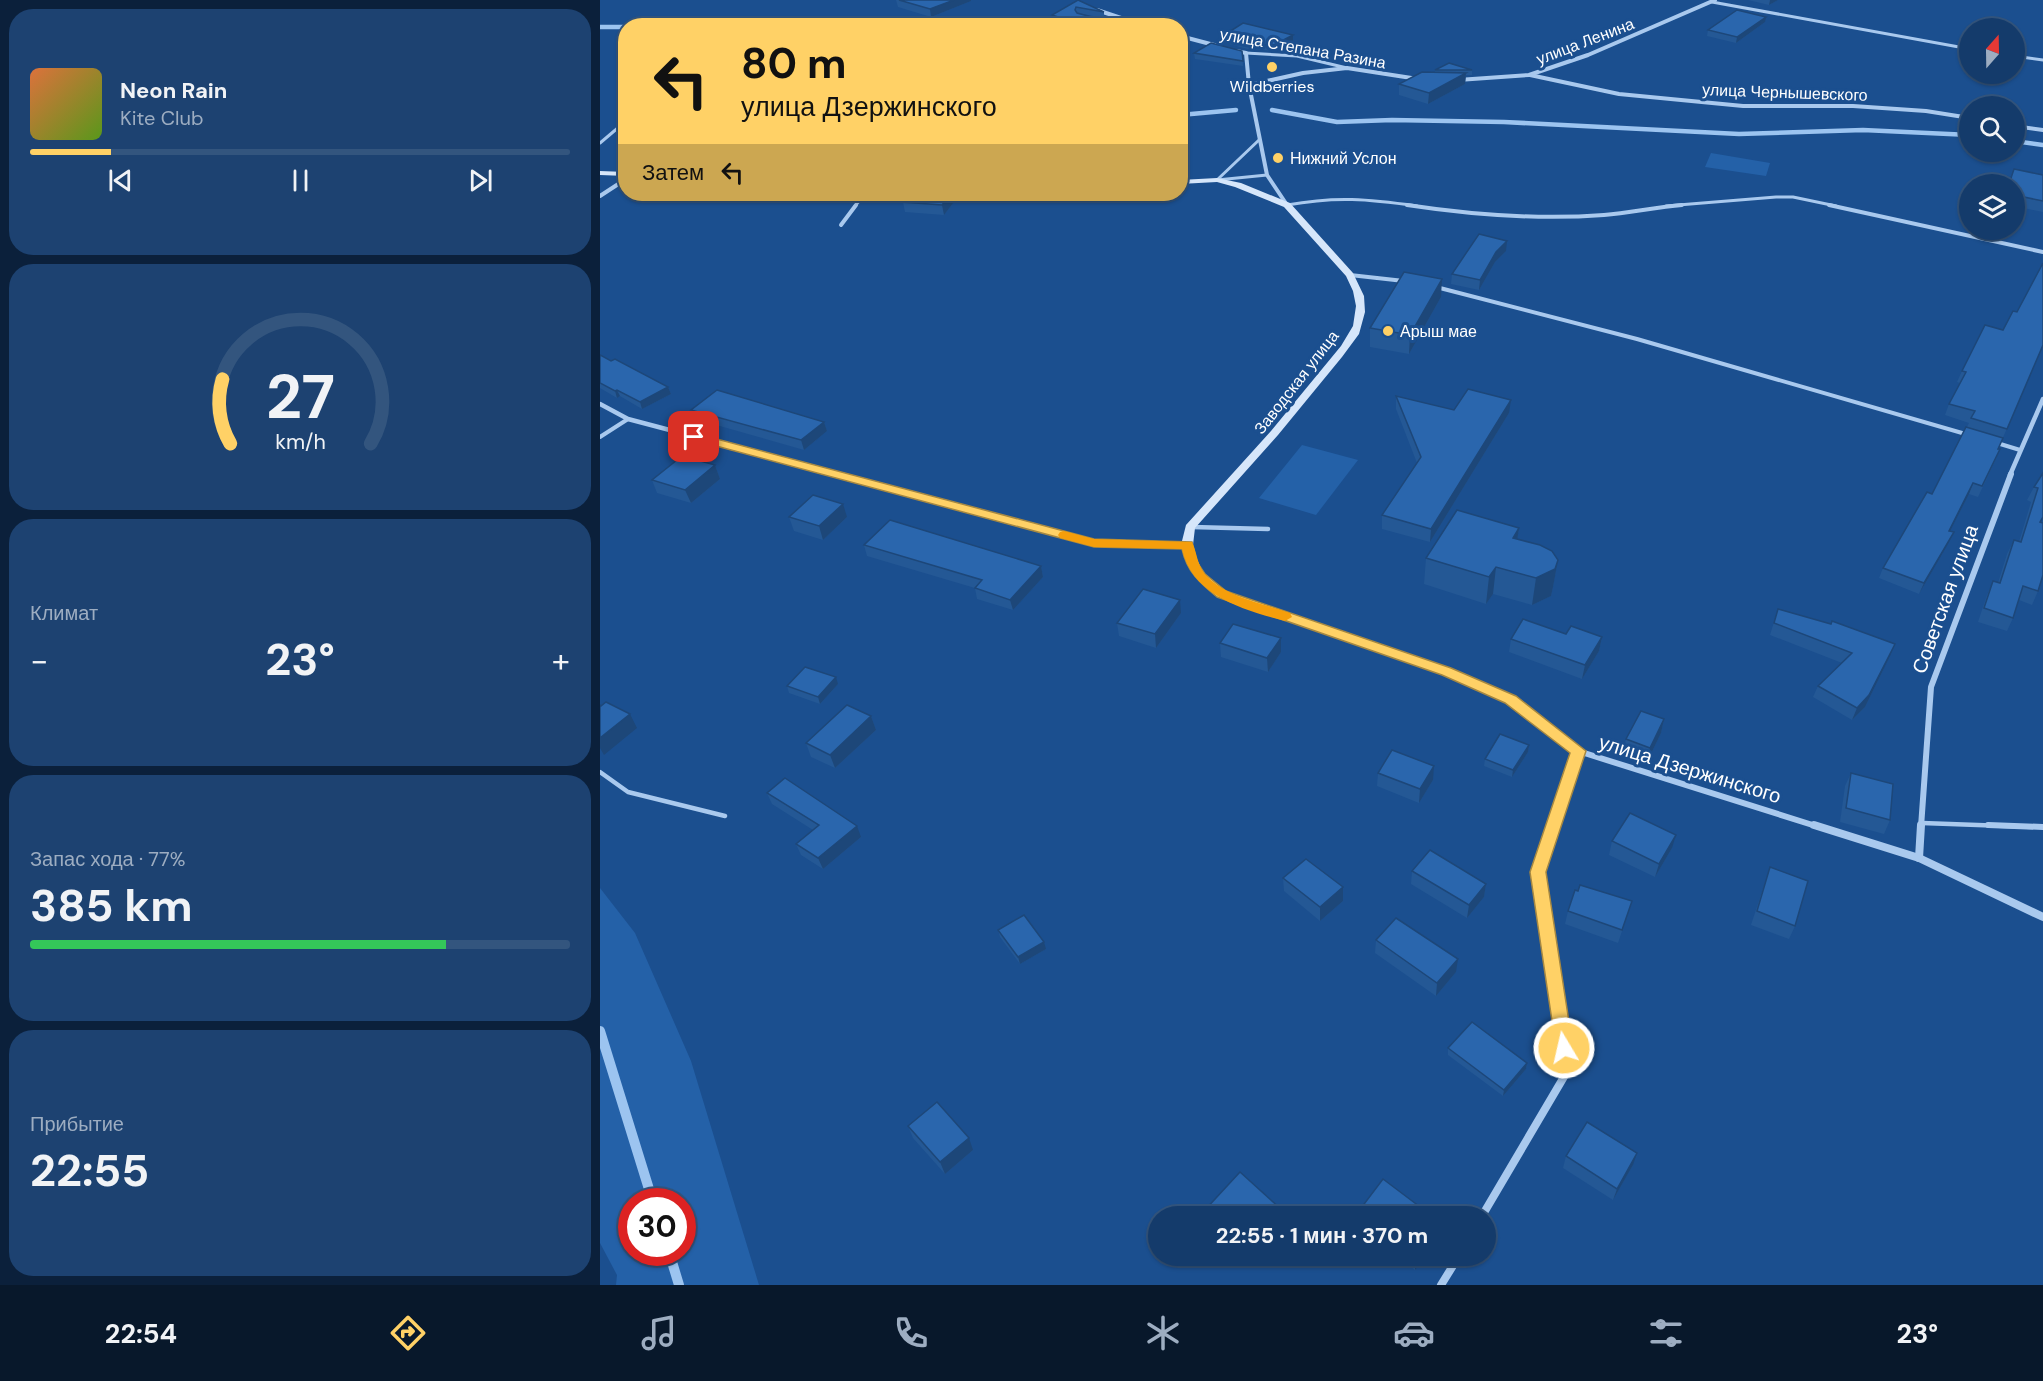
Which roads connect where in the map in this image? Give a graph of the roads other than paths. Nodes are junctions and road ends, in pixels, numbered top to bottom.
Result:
1 (1713, 1) edge
2 (1087, 5) edge
3 (1123, 18) edge
4 (1188, 38) edge
5 (1959, 47) edge
6 (1246, 53) junction
7 (2025, 58) edge
8 (2043, 60) edge
9 (1347, 68) junction
10 (1529, 75) junction
11 (1427, 79) edge
12 (1448, 81) edge
13 (1249, 85) junction
14 (1959, 116) edge
15 (618, 128) edge
16 (2025, 128) edge
17 (2043, 130) edge
18 (1259, 140) junction
19 (600, 142) edge
20 (600, 173) edge
21 (1268, 175) junction
22 (618, 176) edge
23 (1217, 180) junction
24 (1188, 182) edge
25 (618, 183) edge
26 (600, 196) edge
27 (860, 201) edge
28 (1287, 205) junction
29 (841, 225) dead end
30 (2043, 252) edge
31 (1350, 275) junction
32 (1415, 283) edge
33 (1426, 284) edge
34 (2043, 399) edge
35 (600, 404) edge
36 (628, 419) junction
37 (600, 437) edge
38 (1975, 437) edge
39 (1986, 440) edge
40 (2020, 450) junction
41 (1190, 527) junction
42 (1268, 529) dead end
43 (1187, 545) junction
44 (1578, 751) junction
45 (600, 772) edge
46 (725, 816) dead end
47 (1922, 823) junction
48 (2043, 827) edge
49 (1919, 858) junction
50 (2043, 917) edge
51 (1488, 1206) edge
52 (1453, 1266) edge
53 (1442, 1285) edge

1 - 5 lane
1 - 10 street, улица Ленина
2 - 3 street
4 - 6 street, улица Степана Разина
6 - 9 lane, улица Степана Разина
6 - 13 street
7 - 8 lane
9 - 11 street, улица Степана Разина
9 - 13 street
10 - 12 street
10 - 14 street, улица Чернышевского
13 - 18 street
15 - 19 lane
16 - 17 street
18 - 21 street
18 - 23 lane
20 - 22 street
21 - 23 lane
21 - 28 street
23 - 24 street, Заводская улица
23 - 28 street, Заводская улица
25 - 26 street
27 - 29 lane
28 - 30 lane
28 - 31 street, Заводская улица
31 - 32 lane
31 - 41 street, Заводская улица
33 - 38 lane
34 - 40 street, Советская улица
35 - 36 street
36 - 37 lane
36 - 43 street
39 - 40 lane
40 - 47 street, Советская улица
41 - 42 lane
41 - 43 street
43 - 44 street, улица Дзержинского
44 - 49 street, улица Дзержинского
44 - 51 street
45 - 46 lane
47 - 48 lane
47 - 49 street, Советская улица
49 - 50 street, улица Дзержинского
52 - 53 street

